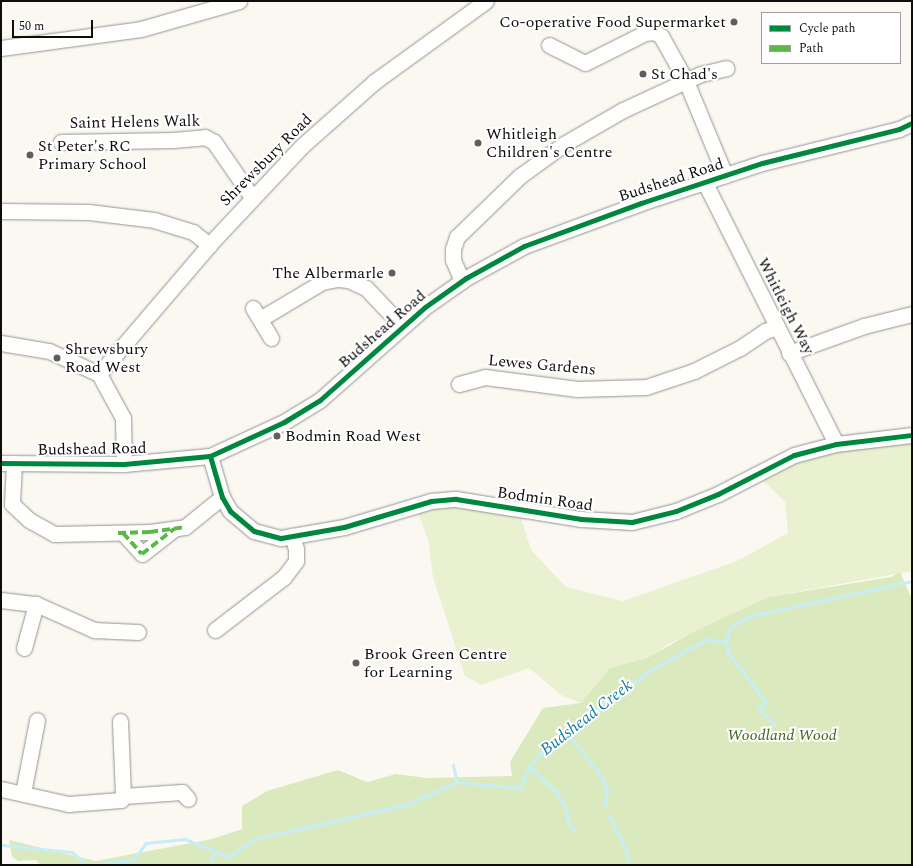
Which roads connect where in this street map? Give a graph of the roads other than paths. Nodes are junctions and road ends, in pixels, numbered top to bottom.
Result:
1 (239, 1) edge
2 (486, 1) edge
3 (549, 45) dead end
4 (1, 48) edge
5 (726, 68) dead end
6 (686, 81) junction
7 (912, 123) edge
8 (60, 142) dead end
9 (725, 176) junction
10 (705, 183) junction
11 (252, 197) junction
12 (1, 211) edge
13 (209, 245) junction
14 (462, 281) junction
15 (912, 314) edge
16 (402, 326) junction
17 (777, 327) junction
18 (271, 338) dead end
19 (1, 343) edge
20 (789, 353) junction
21 (99, 374) junction
22 (458, 384) dead end
23 (912, 435) edge
24 (836, 444) junction
25 (210, 456) junction
26 (7, 463) edge
27 (124, 464) junction
28 (222, 497) junction
29 (7, 508) edge
30 (174, 529) junction
31 (123, 533) junction
32 (292, 536) junction
33 (1, 600) edge
34 (36, 604) junction
35 (215, 630) dead end
36 (138, 632) dead end
37 (24, 648) dead end
38 (37, 720) dead end
39 (120, 721) dead end
40 (1, 788) edge
41 (23, 793) junction
42 (124, 796) junction
43 (188, 799) dead end

1 - 4 street
2 - 11 street, Shrewsbury Road
3 - 6 street
5 - 6 street
6 - 9 street
6 - 14 street
7 - 9 street, Budshead Road
8 - 11 street, Saint Helens Walk
9 - 10 street, Budshead Road
10 - 14 street, Budshead Road
10 - 17 street, Whitleigh Way
11 - 13 street, Shrewsbury Road
12 - 13 street
13 - 21 street, Shrewsbury Road
14 - 16 street, Budshead Road
15 - 20 street
16 - 18 street
16 - 25 street, Budshead Road
17 - 20 street, Whitleigh Way
17 - 22 street, Lewes Gardens
19 - 21 street
20 - 24 street, Whitleigh Way
21 - 27 street
23 - 24 street, Bodmin Road
24 - 32 street, Bodmin Road
25 - 27 street, Budshead Road
25 - 28 street, Bodmin Road
26 - 27 street, Budshead Road
26 - 29 street
28 - 30 street
28 - 32 street, Bodmin Road
29 - 31 street
30 - 31 street
30 - 31 street
32 - 35 street
33 - 34 street
34 - 36 street
34 - 37 street
38 - 41 street
39 - 42 street
40 - 41 street
41 - 42 street
42 - 43 street

